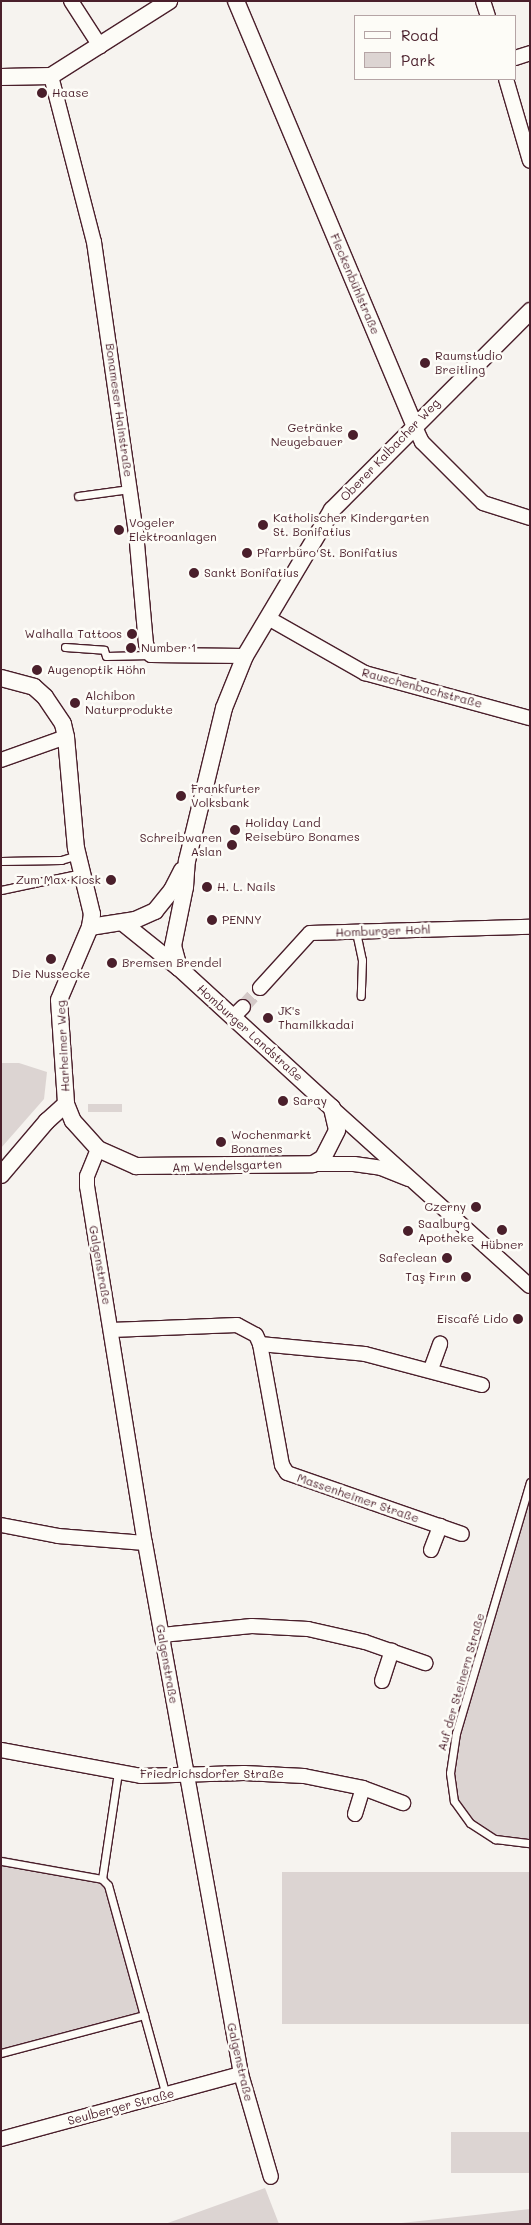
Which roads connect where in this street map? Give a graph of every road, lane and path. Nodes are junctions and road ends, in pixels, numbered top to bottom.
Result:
1 (72, 1) edge
2 (169, 1) edge
3 (236, 1) edge
4 (483, 1) edge
5 (488, 15) edge
6 (100, 46) junction
7 (530, 53) edge
8 (516, 58) edge
9 (51, 76) junction
10 (1, 77) edge
11 (506, 80) edge
12 (530, 161) edge
13 (530, 311) edge
14 (414, 426) junction
15 (130, 489) junction
16 (78, 496) dead end
17 (530, 518) edge
18 (268, 618) junction
19 (65, 646) dead end
20 (150, 655) junction
21 (245, 656) junction
22 (1, 678) edge
23 (530, 718) edge
24 (66, 737) junction
25 (1, 760) edge
26 (77, 855) junction
27 (1, 861) edge
28 (187, 861) junction
29 (82, 873) junction
30 (1, 890) edge
31 (123, 923) junction
32 (90, 927) junction
33 (530, 927) edge
34 (356, 932) junction
35 (179, 968) junction
36 (260, 988) tunnel mouth
37 (362, 996) dead end
38 (66, 1104) junction
39 (332, 1108) junction
40 (98, 1149) junction
41 (313, 1164) junction
42 (1, 1175) edge
43 (414, 1181) junction
44 (530, 1286) edge
45 (111, 1330) junction
46 (260, 1344) junction
47 (440, 1344) dead end
48 (431, 1369) junction
49 (482, 1385) dead end
50 (530, 1482) edge
51 (1, 1525) edge
52 (440, 1526) junction
53 (462, 1534) dead end
54 (146, 1543) junction
55 (431, 1550) dead end
56 (162, 1635) junction
57 (392, 1651) junction
58 (424, 1663) dead end
59 (382, 1681) dead end
60 (1, 1750) edge
61 (118, 1772) junction
62 (186, 1775) junction
63 (362, 1788) junction
64 (402, 1803) dead end
65 (355, 1814) dead end
66 (530, 1843) edge
67 (1, 1861) edge
68 (102, 1879) junction
69 (144, 2015) junction
70 (1, 2053) edge
71 (241, 2074) junction
72 (166, 2095) junction
73 (1, 2139) edge
74 (271, 2177) dead end

1 - 6 street
2 - 6 street
3 - 14 street, Fleckenbühlstraße
4 - 5 street
6 - 9 street
7 - 8 street
9 - 10 street
9 - 15 street, Bonameser Hainstraße
11 - 12 street
13 - 14 street, Oberer Kalbacher Weg
14 - 17 street, Fleckenbühlstraße
14 - 18 street, Oberer Kalbacher Weg
15 - 16 lane
15 - 20 street, Bonameser Hainstraße
18 - 21 street, Oberer Kalbacher Weg
18 - 23 street, Rauschenbachstraße
19 - 20 lane
20 - 21 street
21 - 28 street, Oberer Kalbacher Weg
22 - 24 street
24 - 25 street
24 - 26 street
26 - 27 lane
26 - 29 street
28 - 31 street, Oberer Kalbacher Weg
28 - 35 street, Oberer Kalbacher Weg
29 - 30 lane
29 - 32 street
31 - 32 street, Oberer Kalbacher Weg
31 - 35 street, Homburger Landstraße
32 - 38 street, Harheimer Weg
33 - 34 street, Homburger Hohl
34 - 36 street, Homburger Hohl
34 - 37 lane
35 - 39 street, Homburger Landstraße
38 - 40 street, Am Wendelsgarten
38 - 42 street, Harheimer Weg
39 - 41 street
39 - 43 street, Homburger Landstraße
40 - 41 street, Am Wendelsgarten
40 - 45 street, Galgenstraße
41 - 43 street, Am Wendelsgarten
43 - 44 street, Homburger Landstraße
45 - 46 street
45 - 54 street, Galgenstraße
46 - 48 street
46 - 52 street, Massenheimer Straße
47 - 48 street
48 - 49 street
50 - 66 lane, Auf der Steinern Straße
51 - 54 street
52 - 53 street, Massenheimer Straße
52 - 55 street
54 - 56 street, Galgenstraße
56 - 57 street
56 - 62 street, Galgenstraße
57 - 58 street
57 - 59 street
60 - 61 street, Friedrichsdorfer Straße
61 - 62 street, Friedrichsdorfer Straße
61 - 68 lane
62 - 63 street, Friedrichsdorfer Straße
62 - 71 street, Galgenstraße
63 - 64 street, Friedrichsdorfer Straße
63 - 65 street
67 - 68 lane
68 - 69 lane
69 - 70 lane
69 - 72 lane
71 - 72 street, Seulberger Straße
71 - 74 street, Galgenstraße
72 - 73 street, Seulberger Straße

